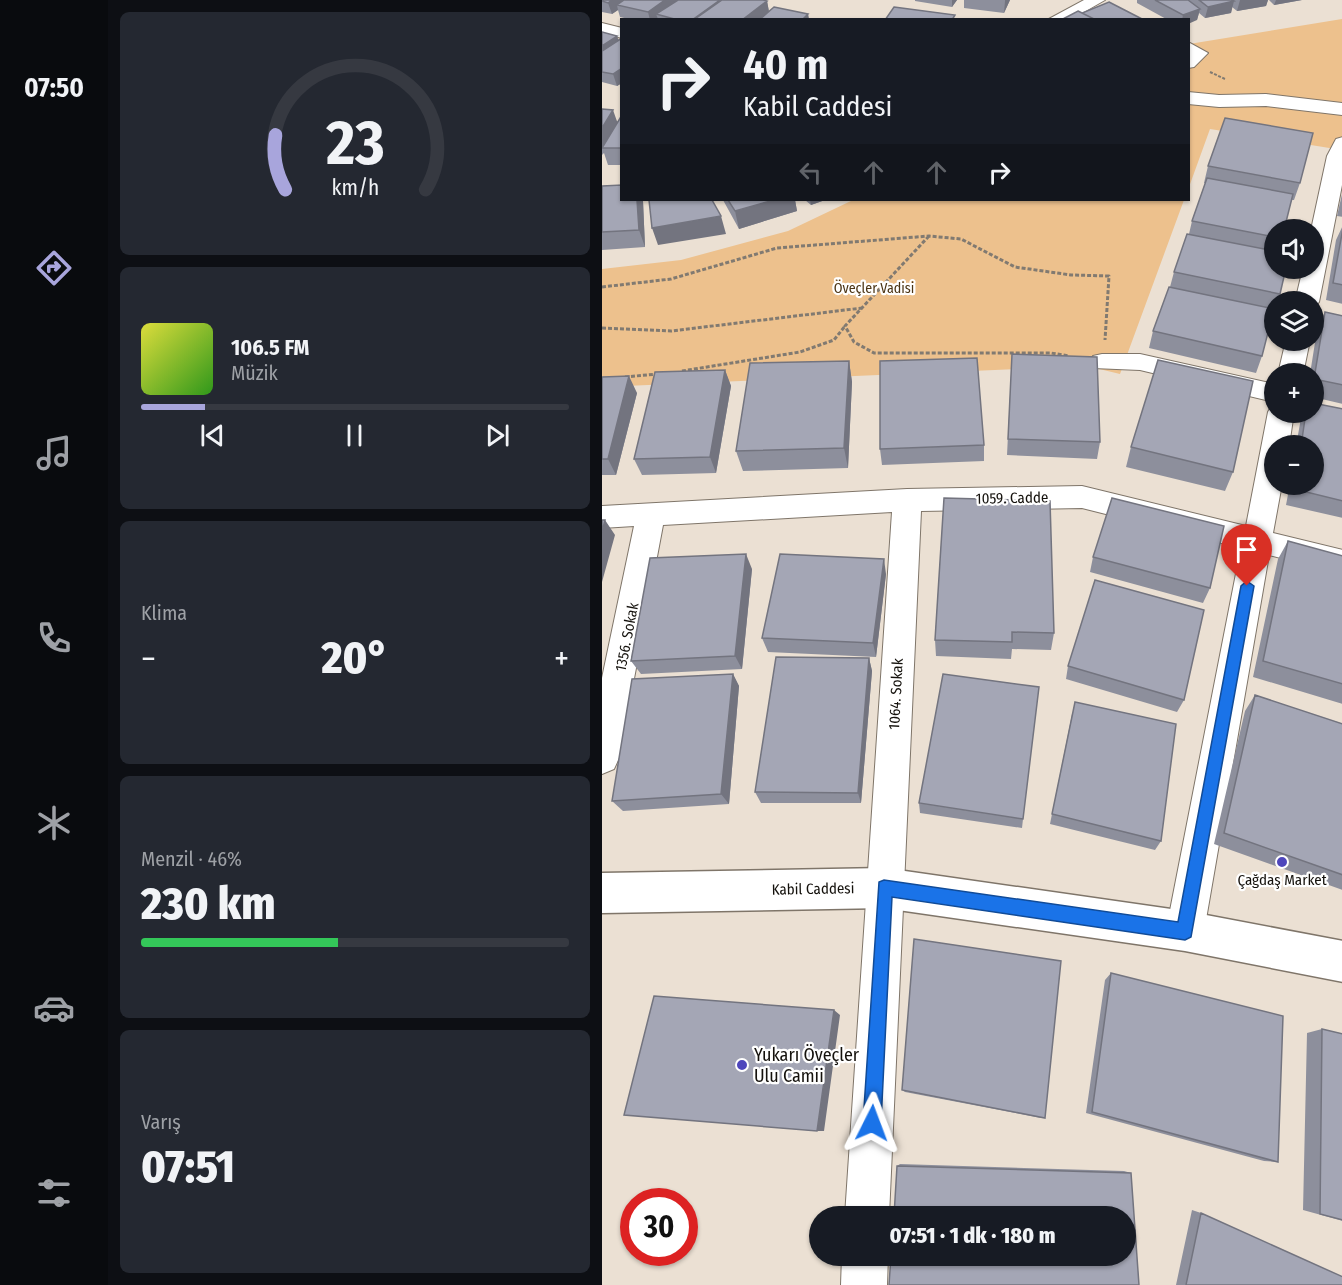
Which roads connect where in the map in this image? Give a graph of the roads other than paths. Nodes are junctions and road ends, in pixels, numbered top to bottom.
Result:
1 (1097, 0) edge
2 (1115, 10) edge
3 (1059, 18) edge
4 (602, 28) edge
5 (620, 32) edge
6 (1190, 48) edge
7 (1190, 61) edge
8 (1190, 98) edge
9 (1343, 109) edge
10 (1341, 152) edge
11 (1317, 291) edge
12 (1102, 362) road end
13 (1264, 391) edge
14 (1265, 495) edge
15 (907, 500) junction
16 (652, 515) junction
17 (602, 516) edge
18 (1256, 540) junction
19 (1343, 562) edge
20 (602, 758) edge
21 (884, 888) junction
22 (602, 893) edge
23 (1185, 931) junction
24 (1343, 962) edge
25 (868, 1206) edge
26 (865, 1266) edge
27 (864, 1285) edge

1 - 2 street
1 - 3 street
4 - 5 street
6 - 7 street
8 - 9 street
10 - 11 street
12 - 13 street
14 - 18 street
15 - 16 street, 1059. Cadde
15 - 18 street, 1059. Cadde
15 - 21 street, 1064. Sokak
16 - 17 street, 1059. Cadde
16 - 20 street, 1356. Sokak
18 - 19 street, 1059. Cadde
18 - 23 street
21 - 22 main road, Kabil Caddesi
21 - 23 main road, Kabil Caddesi
21 - 25 street, 1064. Sokak
23 - 24 main road, Kabil Caddesi
26 - 27 street

